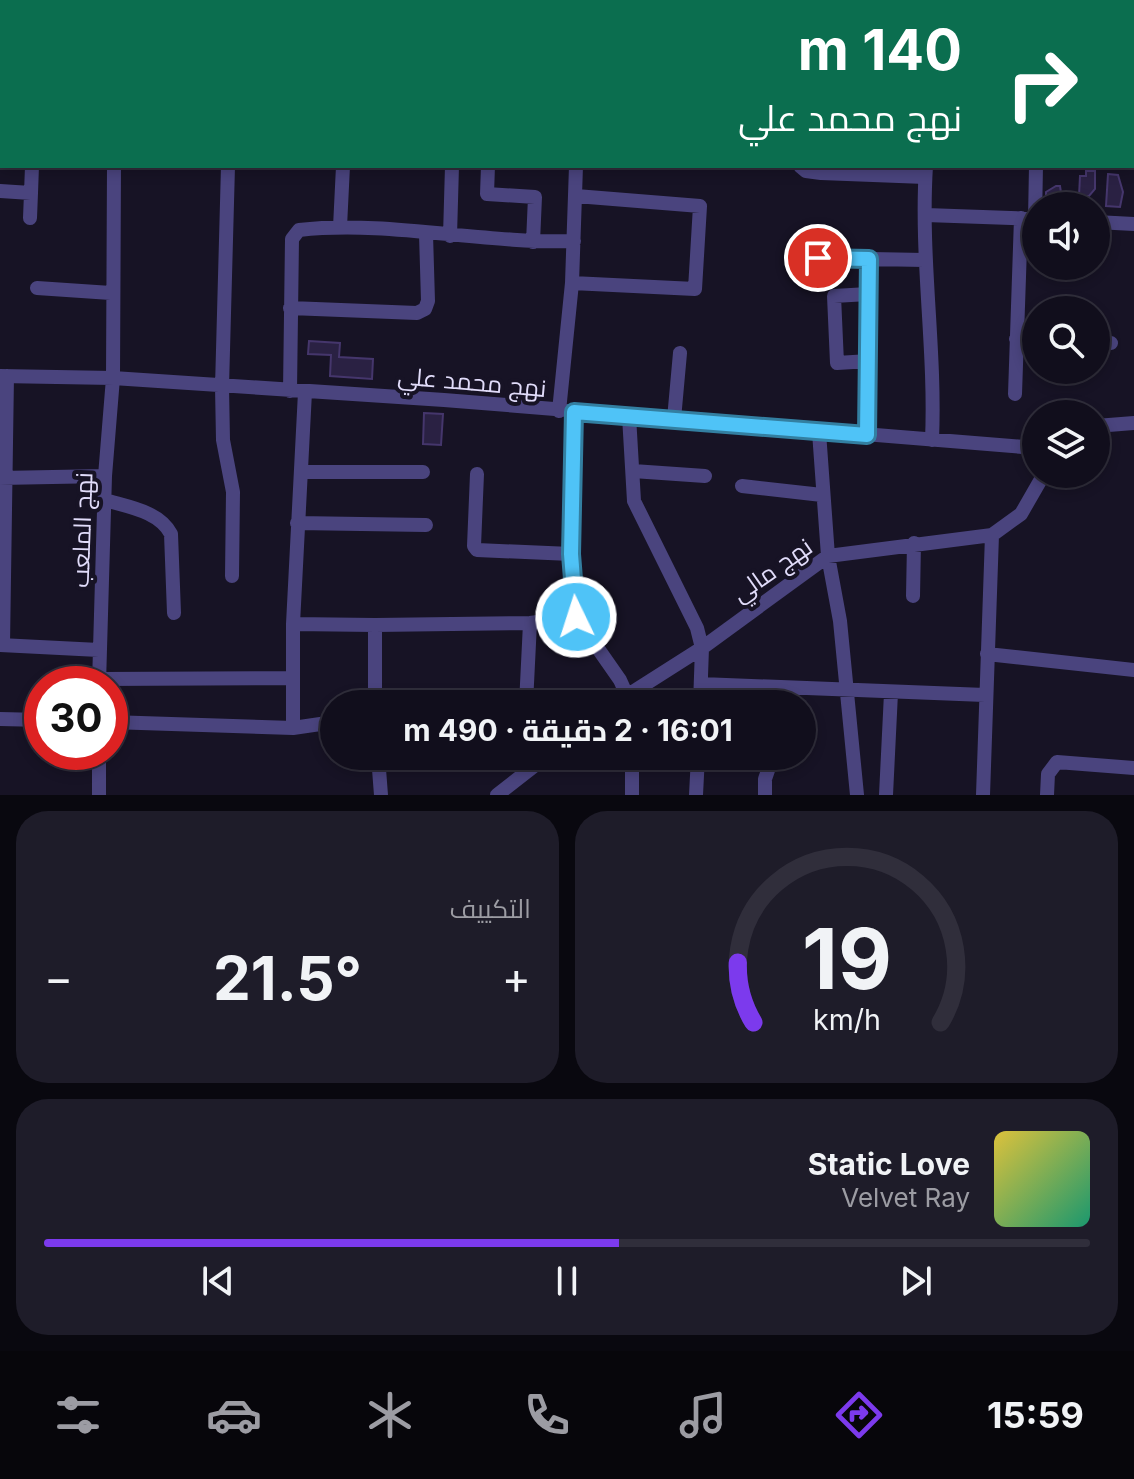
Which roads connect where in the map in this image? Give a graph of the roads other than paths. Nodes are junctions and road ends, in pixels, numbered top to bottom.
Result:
1 (32, 168) edge
2 (114, 168) edge
3 (228, 168) edge
4 (343, 168) edge
5 (452, 168) edge
6 (488, 168) edge
7 (576, 168) edge
8 (802, 168) edge
9 (1036, 168) edge
10 (925, 171) edge
11 (0, 191) edge
12 (1034, 192) edge
13 (31, 193) junction
14 (576, 196) junction
15 (926, 215) junction
16 (30, 218) dead end
17 (1022, 219) edge
18 (1110, 223) edge
19 (1134, 224) edge
20 (340, 227) junction
21 (426, 234) junction
22 (450, 236) junction
23 (574, 241) junction
24 (533, 242) junction
25 (818, 258) dead end
26 (869, 259) junction
27 (924, 260) junction
28 (1023, 280) edge
29 (572, 283) junction
30 (37, 288) dead end
31 (111, 293) junction
32 (868, 294) junction
33 (290, 308) junction
34 (1016, 339) junction
35 (1022, 339) edge
36 (680, 353) dead end
37 (869, 361) junction
38 (4, 376) edge
39 (113, 378) junction
40 (222, 387) junction
41 (297, 391) junction
42 (1015, 394) dead end
43 (566, 412) junction
44 (629, 416) junction
45 (674, 419) junction
46 (1134, 423) edge
47 (1110, 425) edge
48 (819, 432) junction
49 (867, 435) junction
50 (932, 440) junction
51 (1022, 447) edge
52 (633, 471) junction
53 (301, 472) junction
54 (423, 472) dead end
55 (477, 474) dead end
56 (105, 476) junction
57 (705, 476) dead end
58 (2, 478) edge
59 (742, 486) dead end
60 (1036, 488) edge
61 (822, 495) junction
62 (105, 500) junction
63 (297, 523) junction
64 (426, 525) dead end
65 (992, 535) junction
66 (914, 543) junction
67 (571, 554) junction
68 (828, 556) junction
69 (232, 576) dead end
70 (913, 596) dead end
71 (174, 613) dead end
72 (576, 617) junction
73 (530, 623) junction
74 (293, 624) junction
75 (375, 625) junction
76 (1, 645) edge
77 (702, 648) junction
78 (99, 650) junction
79 (987, 654) junction
80 (100, 666) edge
81 (1134, 670) edge
82 (291, 678) junction
83 (128, 681) edge
84 (701, 684) junction
85 (776, 688) joint
86 (375, 690) edge
87 (527, 690) edge
88 (623, 690) edge
89 (642, 690) edge
90 (701, 690) edge
91 (847, 690) junction
92 (891, 693) junction
93 (985, 695) junction
94 (0, 719) edge
95 (24, 720) edge
96 (128, 723) edge
97 (320, 724) edge
98 (293, 728) junction
99 (1134, 768) edge
100 (99, 770) edge
101 (379, 770) edge
102 (529, 770) edge
103 (632, 770) edge
104 (697, 770) edge
105 (768, 770) edge
106 (525, 773) joint
107 (99, 795) edge
108 (381, 795) edge
109 (497, 795) edge
110 (632, 795) edge
111 (696, 795) edge
112 (765, 795) edge
113 (857, 795) edge
114 (886, 795) edge
115 (983, 795) edge
116 (1047, 795) edge

1 - 13 street
2 - 31 street, نهج الملعب
3 - 40 street
4 - 20 street
5 - 22 street
6 - 24 street
7 - 14 street
8 - 10 street
9 - 12 street
10 - 15 street
11 - 13 street
13 - 16 street
14 - 23 street
14 - 29 street
15 - 17 street
15 - 27 street
18 - 19 street
20 - 21 street
20 - 33 street
21 - 22 street
21 - 33 street
22 - 24 street
23 - 24 street
23 - 29 street
25 - 26 street
26 - 27 street
26 - 32 street
27 - 50 street
28 - 34 street
29 - 43 street
30 - 31 street
31 - 39 street, نهج الملعب
32 - 37 street
32 - 37 street
33 - 41 street
34 - 35 street
34 - 42 street
36 - 45 street
37 - 49 street
38 - 39 street, نهج محمد علي
38 - 58 street
39 - 40 street, نهج محمد علي
39 - 56 street, نهج الملعب
40 - 41 street, نهج محمد علي
40 - 69 street
41 - 43 street, نهج محمد علي
41 - 53 street
43 - 44 street, نهج محمد علي
43 - 67 street
44 - 45 street, نهج محمد علي
44 - 52 street
45 - 48 street, نهج محمد علي
46 - 47 street
48 - 49 street, نهج محمد علي
48 - 61 street
49 - 50 street, نهج محمد علي
50 - 51 street, نهج محمد علي
52 - 57 street
52 - 77 street
53 - 54 street
53 - 63 street
55 - 67 street
56 - 58 street
56 - 62 street, نهج الملعب
58 - 76 street
59 - 61 street
60 - 65 street
61 - 68 street
62 - 71 street
62 - 78 street, نهج الملعب
63 - 64 street
63 - 74 street
65 - 66 street, نهج مالي
65 - 79 street
66 - 68 street, نهج مالي
66 - 70 street
67 - 72 street
68 - 77 street, نهج مالي
68 - 91 street
72 - 73 street
72 - 88 street
73 - 75 street
73 - 87 street
74 - 75 street
74 - 82 street
75 - 86 street
76 - 78 street
77 - 84 street
77 - 89 street, نهج مالي
78 - 80 street, نهج الملعب
79 - 81 street
79 - 93 street
82 - 83 street
82 - 98 street
84 - 85 street
84 - 90 street
85 - 91 street
91 - 92 street
91 - 113 street
92 - 93 street
92 - 114 street
93 - 115 street
94 - 95 street
96 - 98 street
97 - 98 street
99 - 116 street
100 - 107 street
101 - 108 street
102 - 106 street
103 - 110 street
104 - 111 street
105 - 112 street
106 - 109 street

